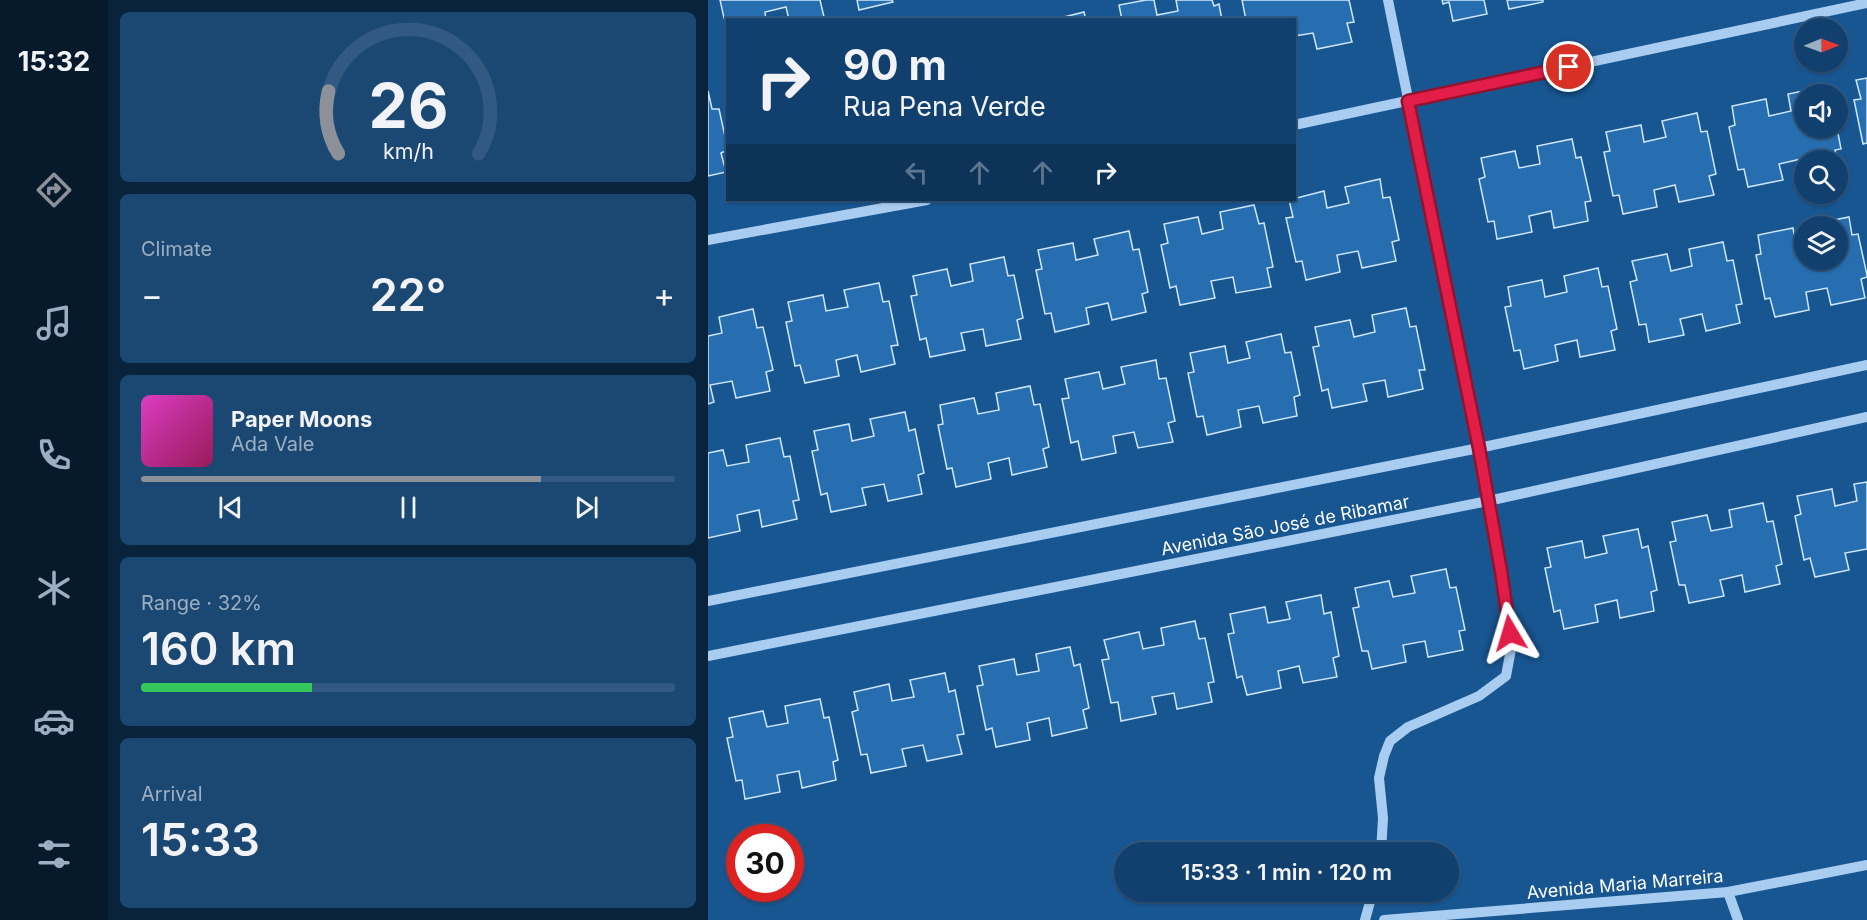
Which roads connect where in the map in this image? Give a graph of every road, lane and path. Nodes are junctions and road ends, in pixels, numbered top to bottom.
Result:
1 (1388, 0) edge
2 (1867, 3) edge
3 (1408, 101) junction
4 (1296, 125) edge
5 (922, 201) edge
6 (708, 240) edge
7 (1867, 365) edge
8 (1867, 417) edge
9 (1479, 448) junction
10 (1488, 501) junction
11 (708, 601) edge
12 (708, 656) edge
13 (1382, 842) edge
14 (1867, 866) edge
15 (1728, 892) junction
16 (1370, 902) edge
17 (1365, 920) edge
18 (1384, 920) edge
19 (1737, 920) edge

1 - 3 street
2 - 3 street
3 - 4 street
3 - 9 street
5 - 6 street
7 - 9 street, Avenida São José de Ribamar
8 - 10 street, Avenida São José de Ribamar
9 - 10 street
9 - 11 street, Avenida São José de Ribamar
10 - 12 street, Avenida São José de Ribamar
10 - 13 street
14 - 15 street, Avenida Maria Marreira
15 - 18 street, Avenida Maria Marreira
15 - 19 street
16 - 17 street

